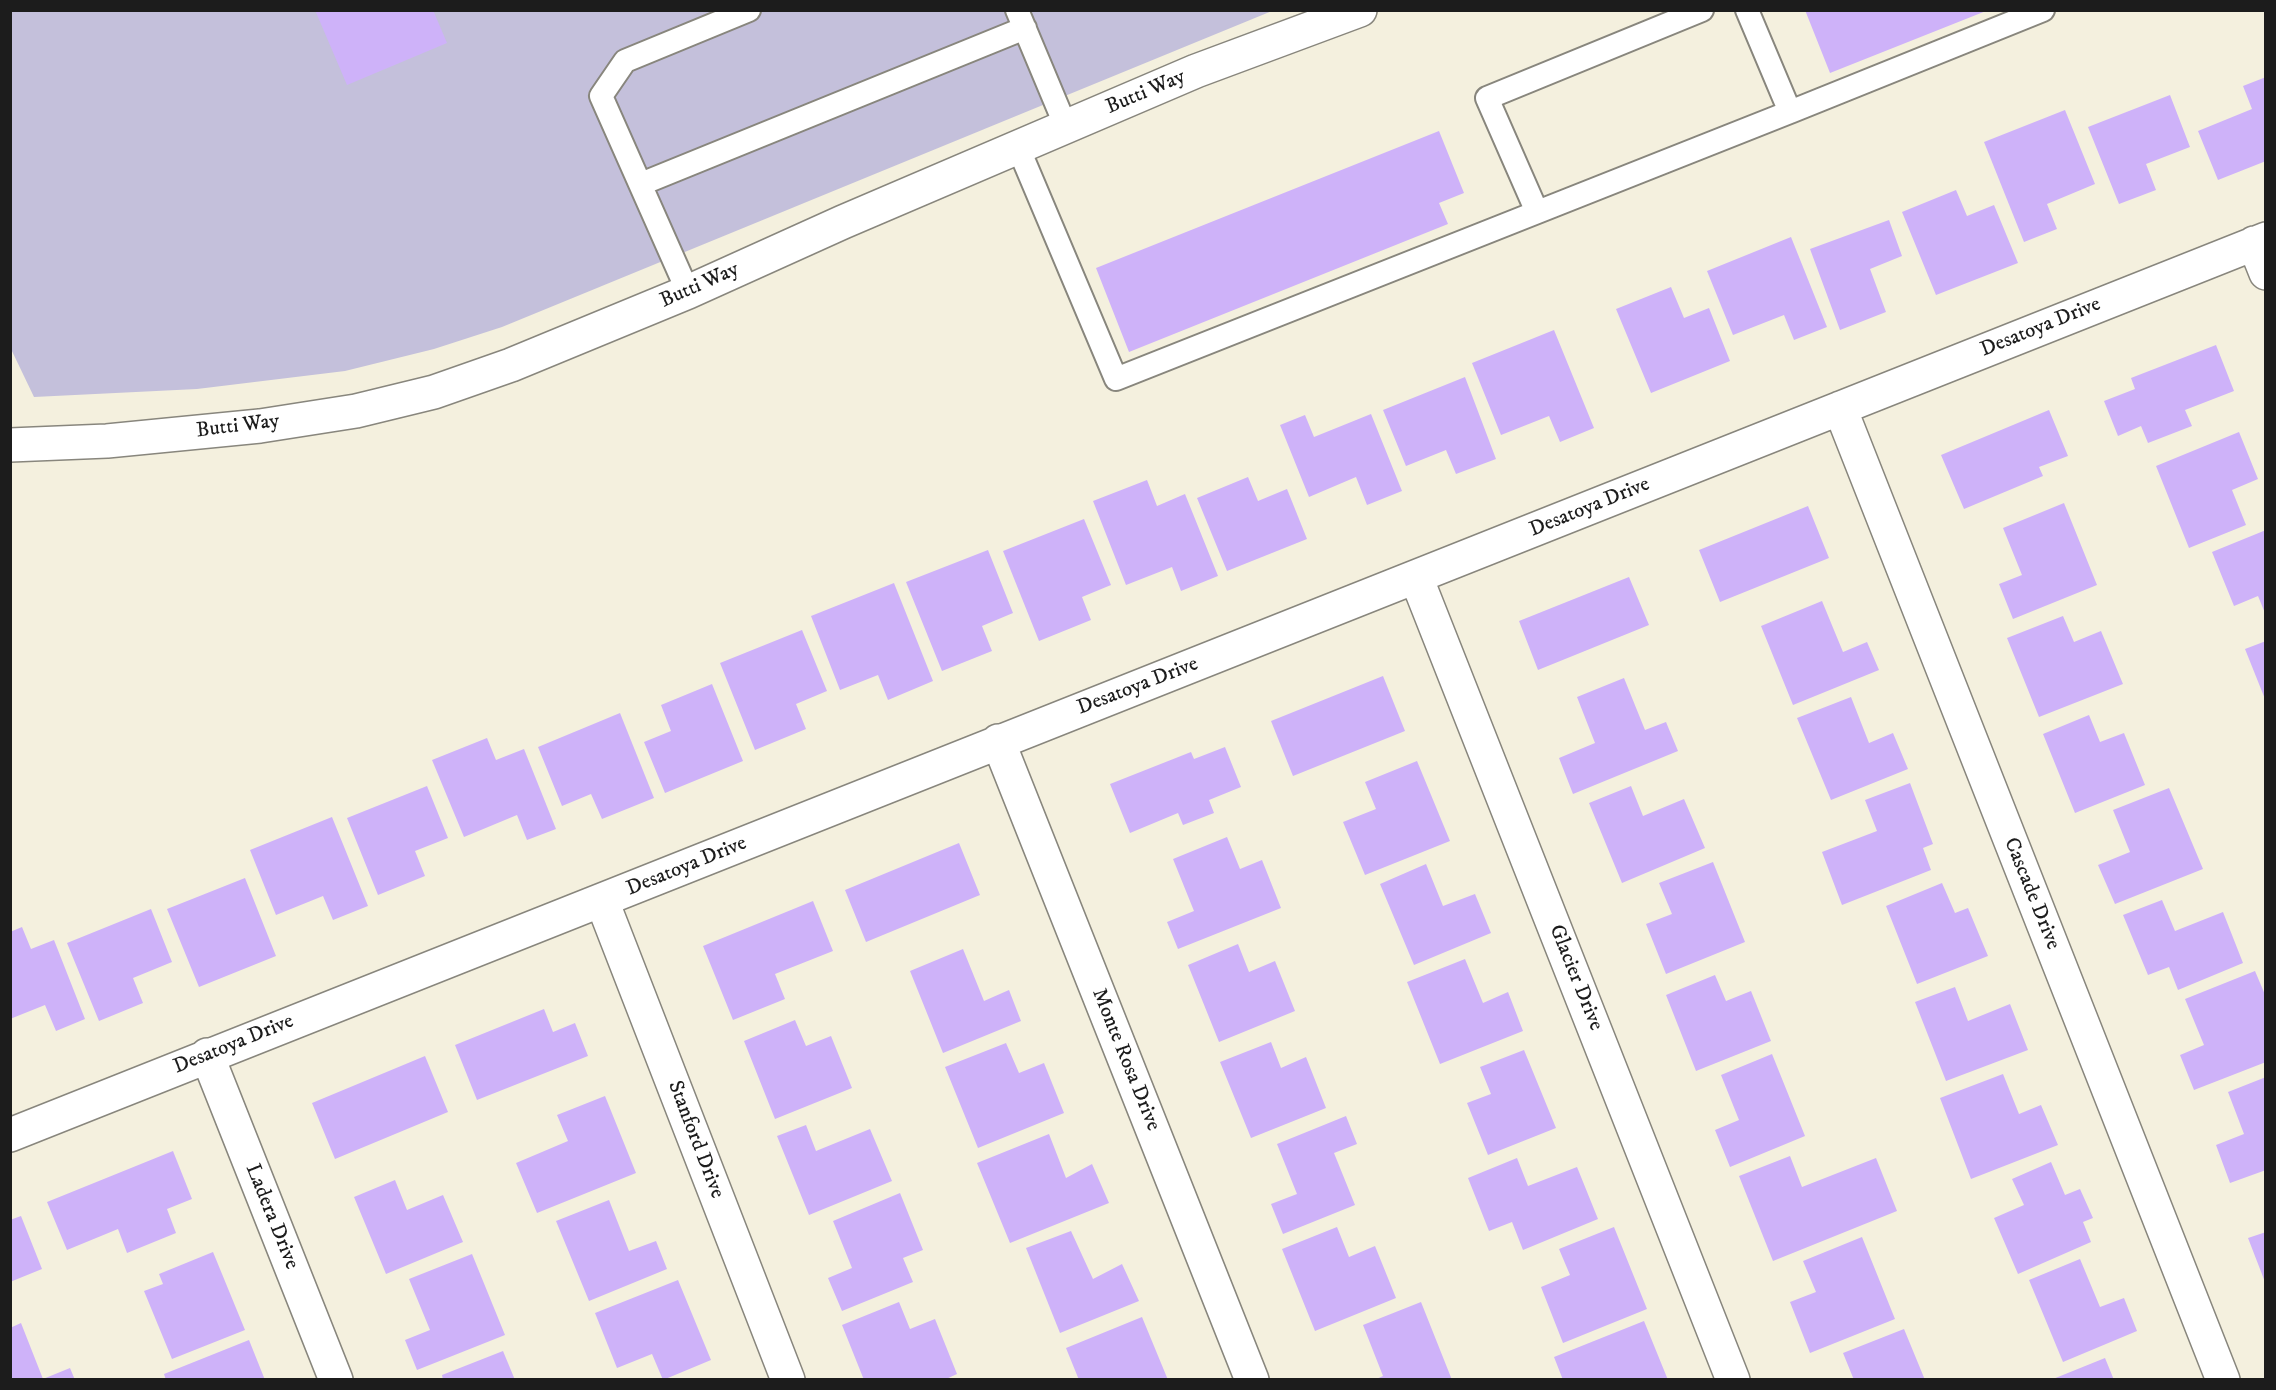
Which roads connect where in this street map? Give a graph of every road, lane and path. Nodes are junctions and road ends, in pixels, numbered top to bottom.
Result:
1 (749, 10) edge
2 (1360, 10) edge
3 (1702, 10) edge
4 (1747, 10) edge
5 (2043, 10) edge
6 (1021, 19) edge
7 (1790, 112) junction
8 (1066, 127) junction
9 (1018, 147) junction
10 (641, 184) junction
11 (1537, 212) junction
12 (2262, 252) edge
13 (688, 292) junction
14 (1840, 408) junction
15 (10, 445) edge
16 (1416, 577) junction
17 (998, 741) junction
18 (602, 901) junction
19 (207, 1055) junction
20 (10, 1135) edge
21 (336, 1380) edge
22 (788, 1380) edge
23 (1252, 1380) edge
24 (1733, 1380) edge
25 (2223, 1380) edge

1 - 10 lane
2 - 8 street, Butti Way
3 - 11 lane
4 - 7 lane
5 - 7 lane
6 - 8 lane
6 - 10 lane
7 - 11 lane
8 - 9 street, Butti Way
9 - 11 lane
9 - 13 street, Butti Way
10 - 13 lane
12 - 14 street, Desatoya Drive
13 - 15 street, Butti Way
14 - 16 street, Desatoya Drive
14 - 25 street, Cascade Drive
16 - 17 street, Desatoya Drive
16 - 24 street, Glacier Drive
17 - 18 street, Desatoya Drive
17 - 23 street, Monte Rosa Drive
18 - 19 street, Desatoya Drive
18 - 22 street, Stanford Drive
19 - 20 street, Desatoya Drive
19 - 21 street, Ladera Drive

